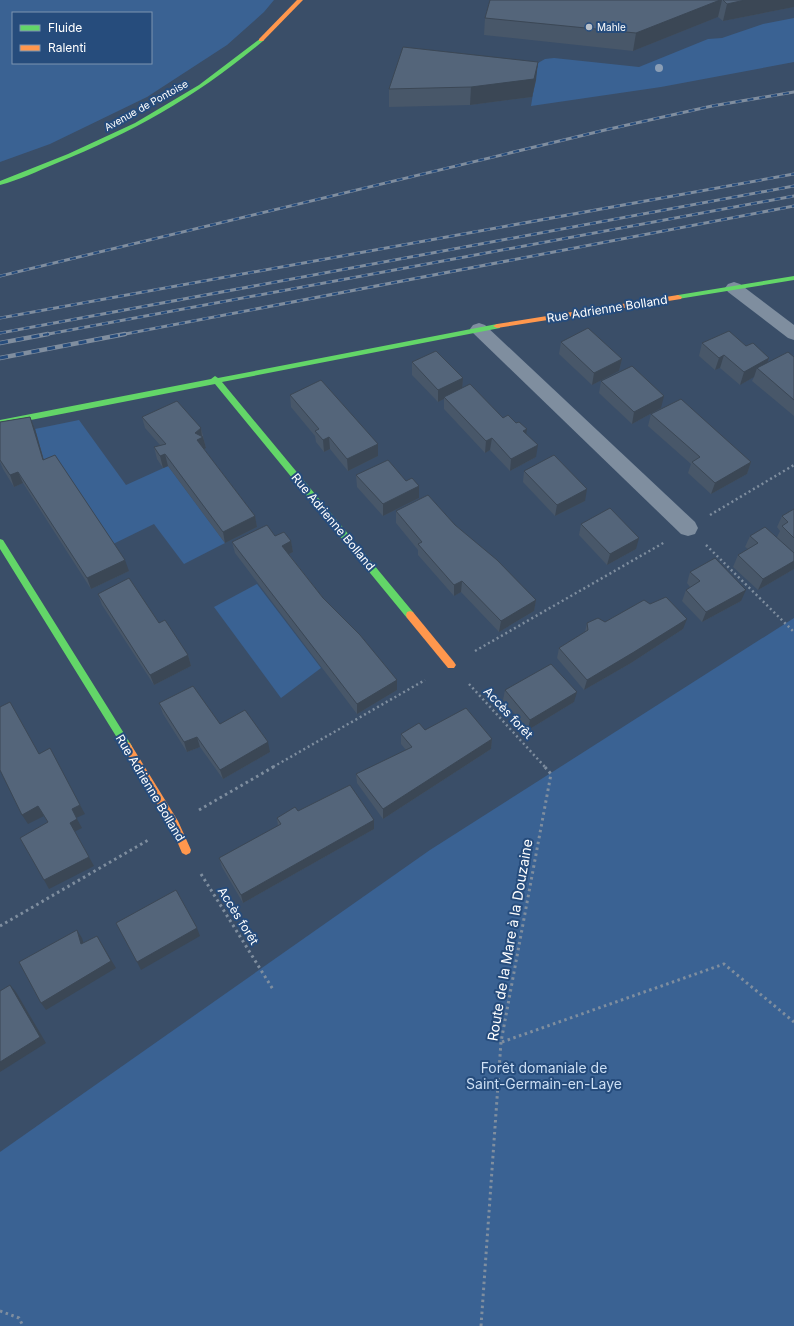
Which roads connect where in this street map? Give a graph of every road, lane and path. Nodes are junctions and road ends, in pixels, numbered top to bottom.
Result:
1 (300, 0) edge
2 (0, 183) edge
3 (794, 278) edge
4 (734, 288) junction
5 (479, 329) junction
6 (794, 334) edge
7 (215, 380) junction
8 (0, 423) edge
9 (794, 465) edge
10 (688, 528) junction
11 (0, 542) edge
12 (794, 632) edge
13 (451, 665) junction
14 (551, 774) joint
15 (175, 824) junction
16 (186, 850) joint
17 (0, 926) edge
18 (274, 991) dead end
19 (794, 1022) edge
20 (502, 1042) junction
21 (0, 1311) edge
22 (23, 1326) edge
23 (481, 1326) edge

1 - 2 street, Avenue de Pontoise
3 - 4 street, Rue Adrienne Bolland
4 - 5 street, Rue Adrienne Bolland
4 - 6 street
5 - 7 street, Rue Adrienne Bolland
5 - 10 street
7 - 8 street, Rue Adrienne Bolland
7 - 13 street, Rue Adrienne Bolland
9 - 10 path
10 - 12 path
10 - 13 path
11 - 15 street, Rue Adrienne Bolland
13 - 14 path, Accès forêt
13 - 15 path
14 - 20 path, Route de la Mare à la Douzaine
15 - 16 street, Rue Adrienne Bolland
15 - 17 path
16 - 18 path, Accès forêt
19 - 20 path
20 - 23 path, Route de la Mare à la Douzaine
21 - 22 path

